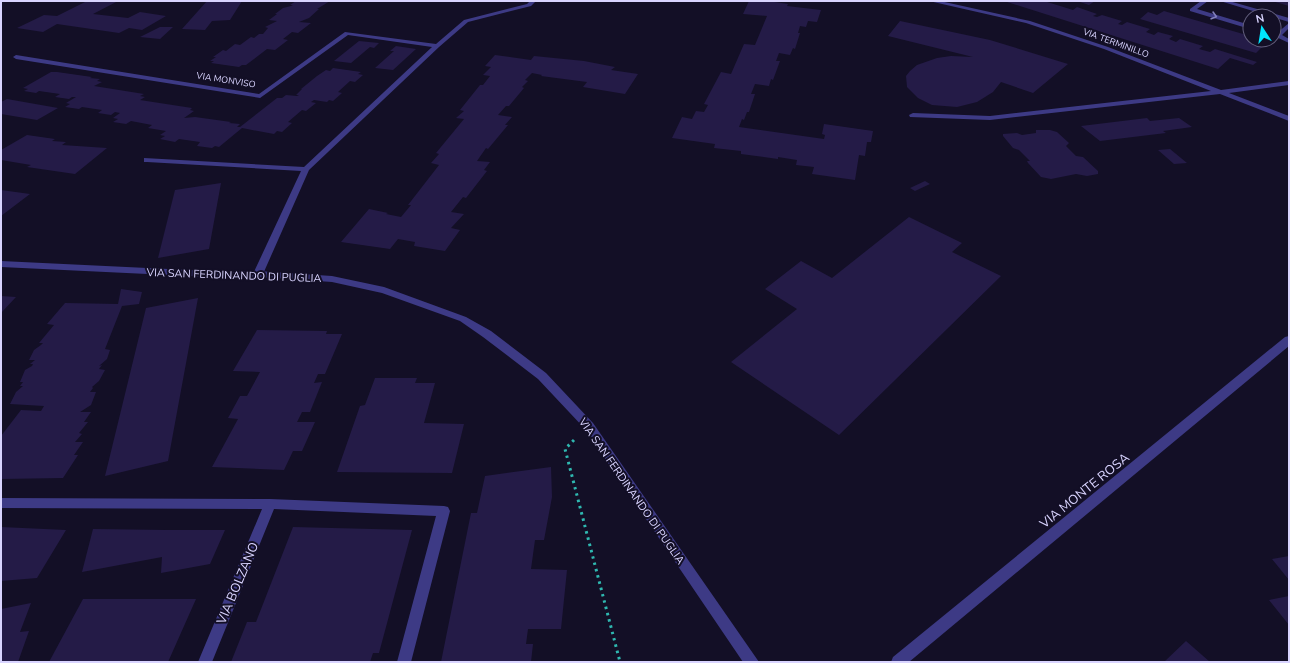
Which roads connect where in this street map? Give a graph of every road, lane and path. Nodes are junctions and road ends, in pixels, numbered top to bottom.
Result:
1 (533, 1) edge
2 (932, 1) edge
3 (1205, 1) edge
4 (1223, 1) edge
5 (1289, 20) edge
6 (1242, 25) edge
7 (437, 46) junction
8 (16, 57) dead end
9 (1289, 83) edge
10 (1223, 92) junction
11 (913, 115) dead end
12 (1289, 119) edge
13 (147, 160) dead end
14 (306, 169) junction
15 (1, 264) edge
16 (258, 274) junction
17 (1289, 340) edge
18 (589, 426) junction
19 (1, 503) edge
20 (270, 504) junction
21 (204, 662) edge
22 (404, 662) edge
23 (620, 662) edge
24 (752, 662) edge
25 (898, 662) edge

1 - 7 street
2 - 10 street, VIA TERMINILLO
3 -> 6 street
4 - 5 street
7 - 8 street, VIA MONVISO
7 - 14 street
9 - 10 street
10 - 11 street
10 - 12 street, VIA TERMINILLO
13 - 14 street
14 - 16 street
15 - 16 street, VIA SAN FERDINANDO DI PUGLIA
16 - 18 street, VIA SAN FERDINANDO DI PUGLIA
17 - 25 street, VIA MONTE ROSA
18 - 23 path
18 - 24 street, VIA SAN FERDINANDO DI PUGLIA
19 - 20 street
20 - 21 street, VIA BOLZANO
20 - 22 street

